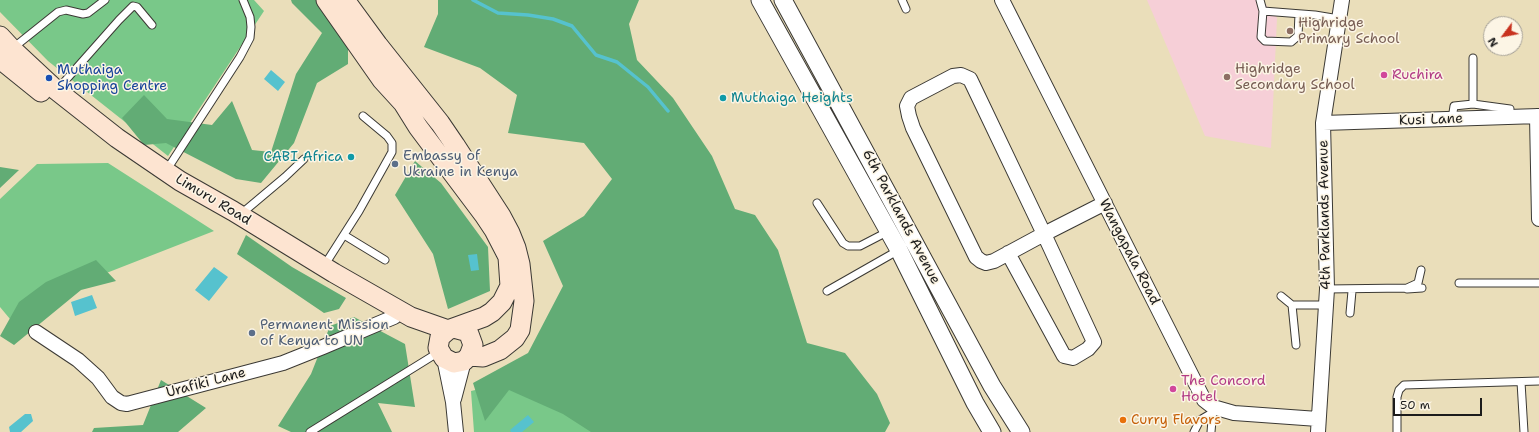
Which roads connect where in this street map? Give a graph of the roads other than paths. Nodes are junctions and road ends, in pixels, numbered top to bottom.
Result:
1 (105, 0) edge
2 (243, 0) edge
3 (326, 0) edge
4 (345, 0) edge
5 (760, 0) edge
6 (783, 0) edge
7 (902, 0) edge
8 (1002, 0) edge
9 (1260, 0) edge
10 (1342, 0) edge
11 (906, 9) dead end
12 (1263, 11) junction
13 (1299, 14) junction
14 (1339, 19) junction
15 (152, 26) dead end
16 (4, 48) edge
17 (1473, 58) dead end
18 (56, 90) junction
19 (1473, 104) junction
20 (1510, 109) dead end
21 (363, 116) dead end
22 (1538, 116) edge
23 (1452, 120) junction
24 (1323, 123) junction
25 (304, 159) dead end
26 (165, 171) junction
27 (1538, 177) edge
28 (817, 203) dead end
29 (1105, 203) junction
30 (239, 215) junction
31 (1539, 219) edge
32 (889, 231) junction
33 (1044, 234) junction
34 (344, 235) junction
35 (899, 250) junction
36 (1008, 253) junction
37 (385, 260) dead end
38 (324, 267) junction
39 (1421, 270) dead end
40 (1458, 283) dead end
41 (1539, 283) edge
42 (1422, 288) dead end
43 (826, 291) dead end
44 (1352, 291) junction
45 (1281, 296) dead end
46 (1327, 296) junction
47 (1292, 305) junction
48 (1350, 313) dead end
49 (394, 317) junction
50 (451, 329) junction
51 (36, 332) dead end
52 (1296, 345) dead end
53 (441, 353) junction
54 (466, 358) junction
55 (1539, 381) edge
56 (1521, 382) junction
57 (454, 402) junction
58 (1212, 410) junction
59 (1318, 426) edge
60 (310, 432) edge
61 (456, 432) edge
62 (992, 432) edge
63 (1021, 432) edge
64 (1194, 432) edge
65 (1211, 432) edge
66 (1397, 432) edge
67 (1524, 432) edge

1 - 16 lane
2 - 26 lane
3 - 50 main road
4 - 54 main road
5 - 32 street, 6th Parklands Avenue
6 - 63 street, 6th Parklands Avenue
7 - 11 lane
8 - 29 street, Wangapala Road
9 - 12 lane
10 - 14 street, 4th Parklands Avenue
12 - 13 lane
12 - 13 lane
13 - 14 lane
14 - 24 street, 4th Parklands Avenue
15 - 18 lane
16 - 18 main road, Limuru Road
16 - 49 main road, Limuru Road
17 - 19 lane
18 - 26 main road, Limuru Road
19 - 20 lane
19 - 23 lane
21 - 34 lane
22 - 23 street, Kusi Lane
22 - 27 street
23 - 24 street, Kusi Lane
24 - 46 street, 4th Parklands Avenue
25 - 30 lane
26 - 30 main road, Limuru Road
27 - 31 street
28 - 32 lane
29 - 33 street
29 - 58 street, Wangapala Road
30 - 38 main road, Limuru Road
32 - 35 street, 6th Parklands Avenue
33 - 36 street
33 - 36 street
33 - 36 street
34 - 37 lane
34 - 38 lane
35 - 43 lane
35 - 62 street, 6th Parklands Avenue
38 - 50 main road, Limuru Road
39 - 46 lane
40 - 41 lane
42 - 44 lane
44 - 46 lane
44 - 48 lane
45 - 47 lane
46 - 47 lane
46 - 59 street, 4th Parklands Avenue
47 - 52 lane
49 - 51 street, Urafiki Lane
49 - 53 main road, Limuru Road
50 - 53 main road
50 - 54 main road
53 - 54 main road
53 - 57 street
53 - 60 lane
54 - 57 street
55 - 56 lane
56 - 66 lane
56 - 67 lane
57 - 61 street
58 - 59 street
58 - 64 lane
58 - 65 lane

